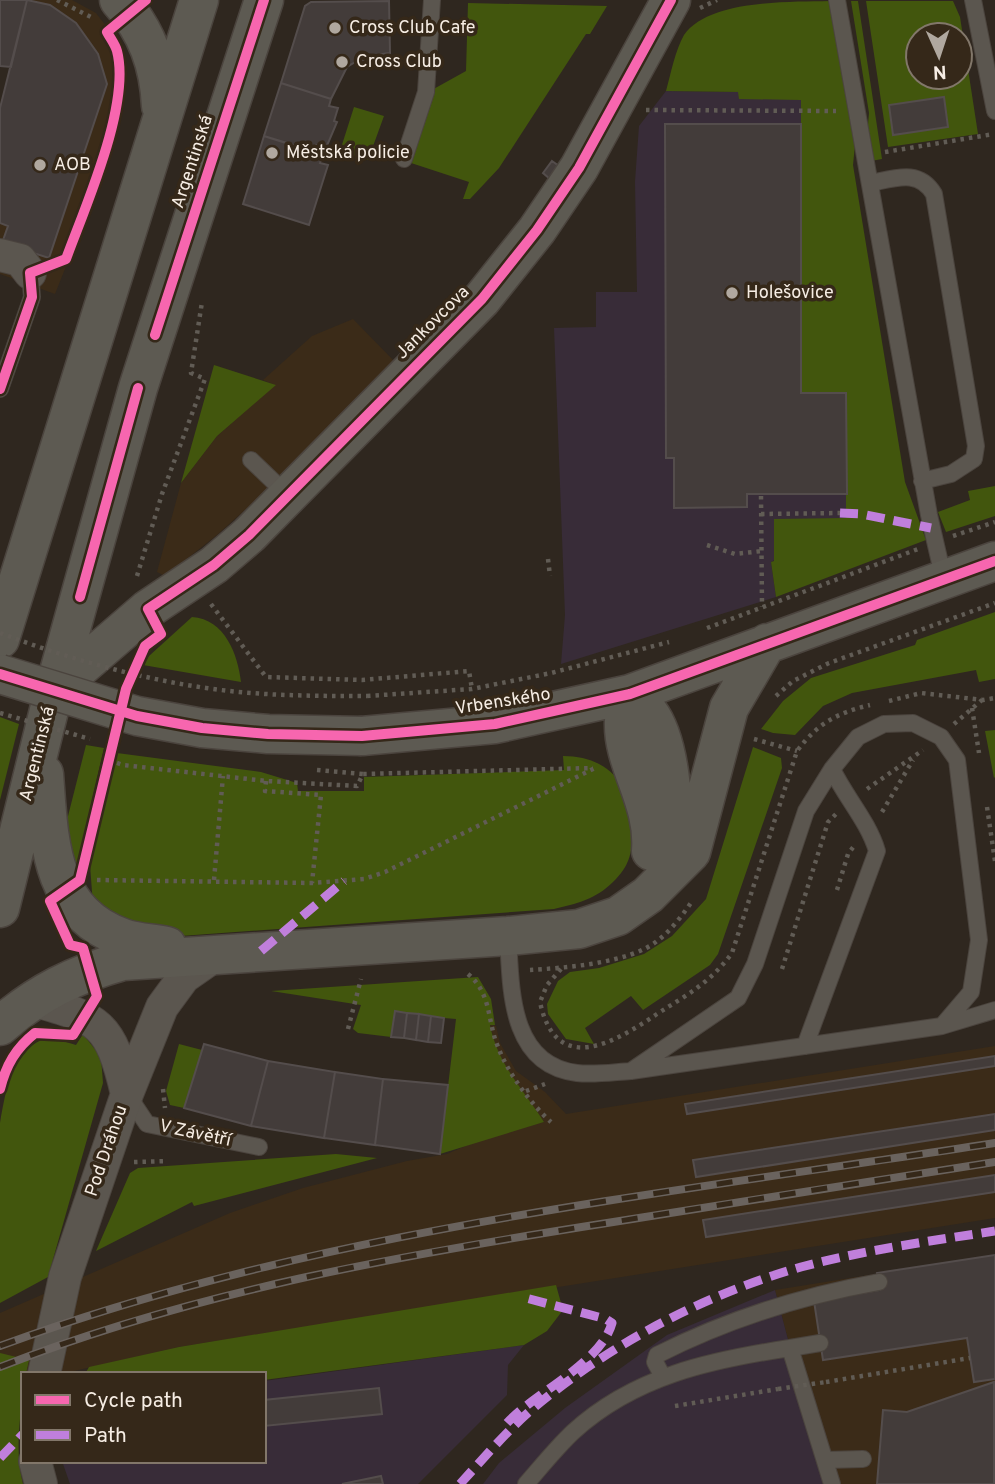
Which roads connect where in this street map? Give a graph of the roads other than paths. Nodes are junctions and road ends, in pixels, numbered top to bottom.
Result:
1 (199, 0) edge
2 (264, 0) edge
3 (432, 0) edge
4 (671, 0) edge
5 (837, 0) edge
6 (973, 0) edge
7 (109, 12) edge
8 (995, 111) edge
9 (157, 131) junction
10 (404, 159) dead end
11 (871, 183) junction
12 (0, 255) edge
13 (30, 273) joint
14 (0, 389) edge
15 (251, 460) dead end
16 (922, 481) junction
17 (284, 497) junction
18 (995, 561) edge
19 (944, 580) junction
20 (765, 625) junction
21 (0, 639) edge
22 (0, 674) edge
23 (54, 690) junction
24 (630, 694) junction
25 (42, 737) junction
26 (832, 769) junction
27 (648, 895) junction
28 (0, 908) edge
29 (508, 936) junction
30 (217, 954) junction
31 (32, 1000) junction
32 (995, 1010) edge
33 (942, 1026) junction
34 (8, 1039) edge
35 (805, 1046) junction
36 (631, 1071) junction
37 (127, 1094) junction
38 (259, 1147) dead end
39 (879, 1282) dead end
40 (820, 1343) dead end
41 (790, 1348) junction
42 (44, 1372) edge
43 (663, 1377) junction
44 (863, 1459) dead end
45 (825, 1460) junction
46 (36, 1463) edge
47 (41, 1484) edge
48 (526, 1484) edge
49 (832, 1484) edge

1 - 9 main road
2 - 23 main road, Argentinská
3 - 10 lane
4 - 17 main road, Jankovcova
5 - 11 lane
6 - 8 lane
7 - 9 main road
9 - 21 main road
11 - 16 lane
11 - 16 lane
12 - 13 street
13 - 14 lane
15 - 17 lane
16 - 19 lane
17 - 23 main road, Jankovcova
18 - 19 main road, Vrbenského
19 - 20 main road, Vrbenského
20 - 24 main road, Vrbenského
20 - 27 main road
22 - 24 main road, Vrbenského, bridge
23 - 25 main road, Argentinská
24 - 27 main road
25 - 28 main road, Argentinská
25 - 30 main road
26 - 33 lane
26 - 35 lane
26 - 36 lane
27 - 29 main road
29 - 30 main road
29 - 36 lane
30 - 31 main road
30 - 37 street, Pod Dráhou
31 - 34 main road
31 - 37 street, V Závětří
32 - 33 lane
33 - 35 lane
35 - 36 lane
37 - 38 lane, V Závětří
37 - 42 street, Pod Dráhou
39 - 43 lane
40 - 41 lane
41 - 43 lane
41 - 45 lane
43 - 48 lane
44 - 45 lane
45 - 49 lane
46 - 47 street

